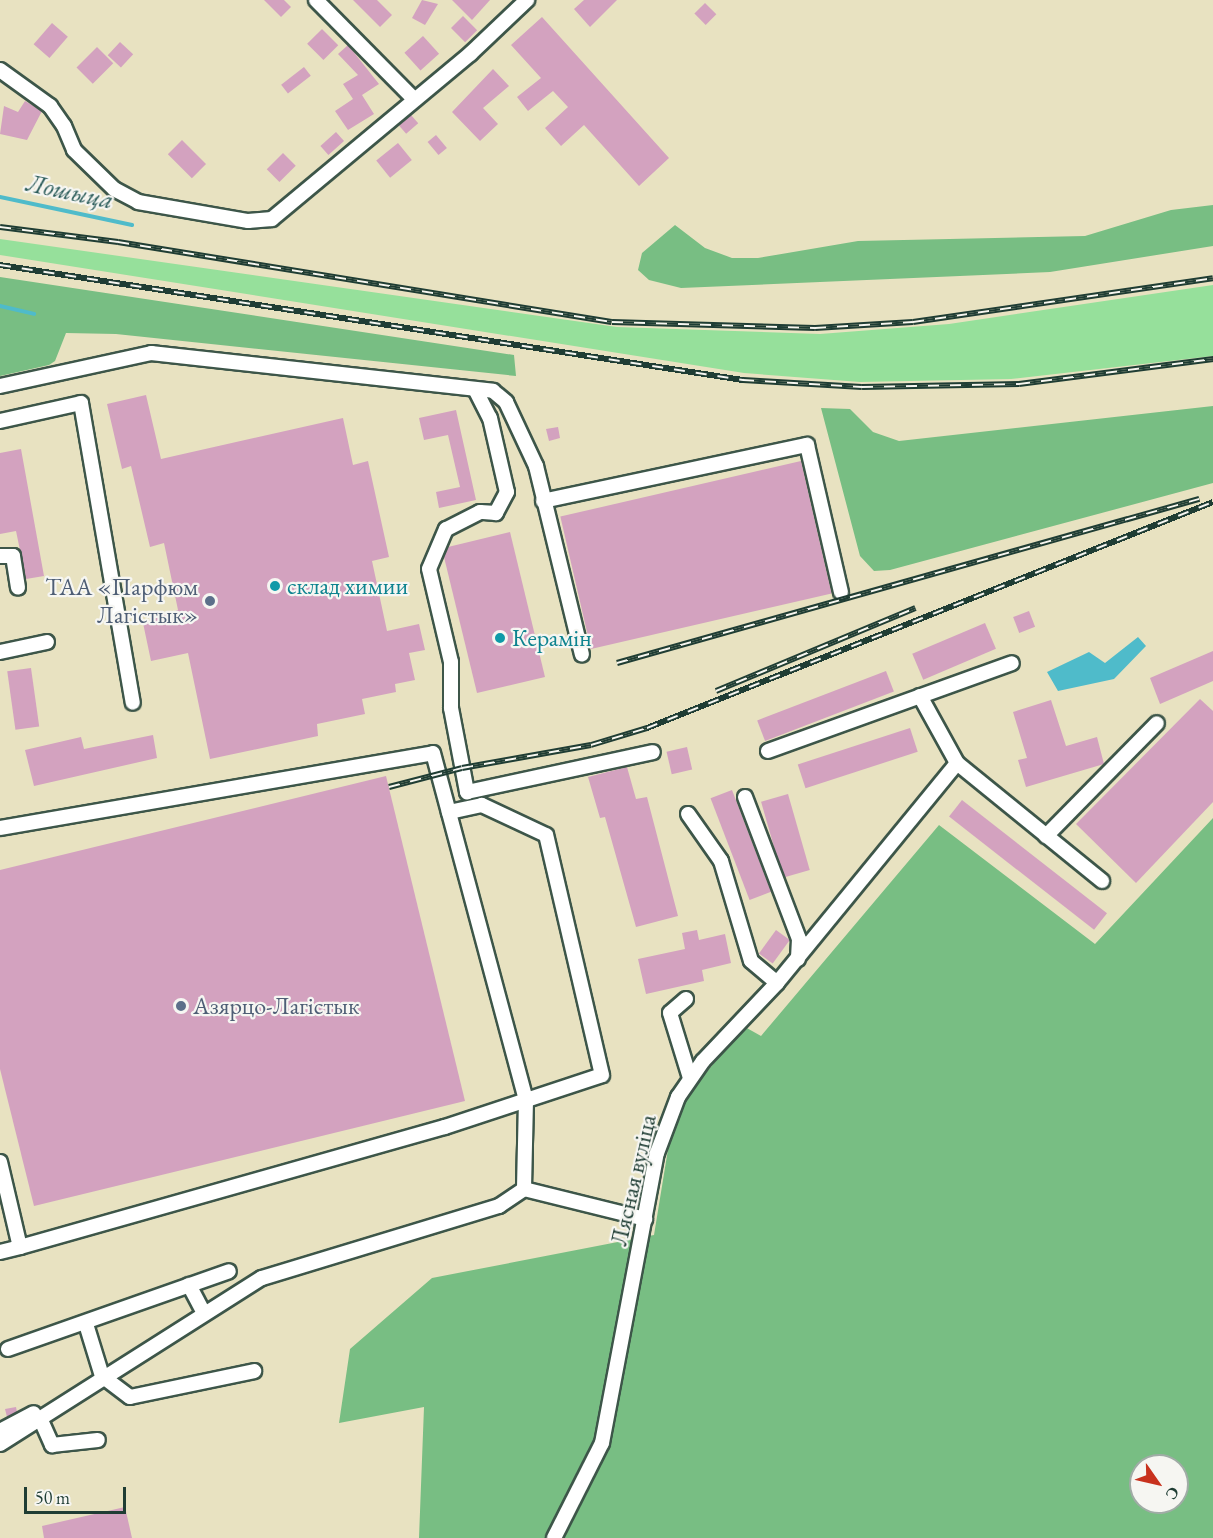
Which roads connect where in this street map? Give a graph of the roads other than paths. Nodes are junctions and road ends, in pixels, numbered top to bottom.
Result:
1 (316, 0) edge
2 (527, 0) edge
3 (0, 70) edge
4 (413, 98) junction
5 (0, 386) edge
6 (476, 392) junction
7 (0, 421) edge
8 (543, 501) junction
9 (0, 556) edge
10 (18, 588) dead end
11 (841, 592) dead end
12 (47, 642) dead end
13 (0, 652) edge
14 (582, 654) dead end
15 (1012, 663) dead end
16 (920, 696) junction
17 (134, 703) dead end
18 (1157, 723) dead end
19 (653, 752) dead end
20 (768, 752) dead end
21 (957, 763) junction
22 (745, 797) dead end
23 (449, 812) junction
24 (688, 814) dead end
25 (0, 828) edge
26 (1046, 836) junction
27 (1102, 881) dead end
28 (798, 958) junction
29 (777, 983) junction
30 (686, 999) dead end
31 (690, 1078) junction
32 (526, 1100) junction
33 (0, 1162) edge
34 (524, 1189) junction
35 (645, 1219) junction
36 (20, 1247) junction
37 (0, 1252) edge
38 (229, 1271) dead end
39 (189, 1285) junction
40 (204, 1313) junction
41 (86, 1324) junction
42 (8, 1349) dead end
43 (254, 1371) dead end
44 (102, 1376) junction
45 (40, 1418) junction
46 (0, 1431) edge
47 (98, 1440) dead end
48 (0, 1444) edge
49 (554, 1538) edge

1 - 4 street
2 - 4 street
3 - 4 street
5 - 6 street
6 - 8 street
6 - 19 street
7 - 17 street
8 - 11 street
8 - 14 street
9 - 10 street
12 - 13 street
15 - 16 street
16 - 20 street
16 - 21 street
18 - 26 street
21 - 26 street
21 - 28 street, Лясная вуліца
22 - 28 street
23 - 25 street
23 - 32 street
23 - 32 street
24 - 29 street
26 - 27 street
28 - 29 street, Лясная вуліца
29 - 31 street, Лясная вуліца
30 - 31 street
31 - 35 street, Лясная вуліца
32 - 34 street
32 - 36 street
33 - 36 street
34 - 35 street
34 - 40 street
35 - 49 street, Лясная вуліца
36 - 37 street
38 - 39 street
39 - 40 street
39 - 41 street
40 - 44 street
41 - 42 street
41 - 44 street
43 - 44 street
44 - 45 street
44 - 46 street
45 - 47 street
45 - 48 street

